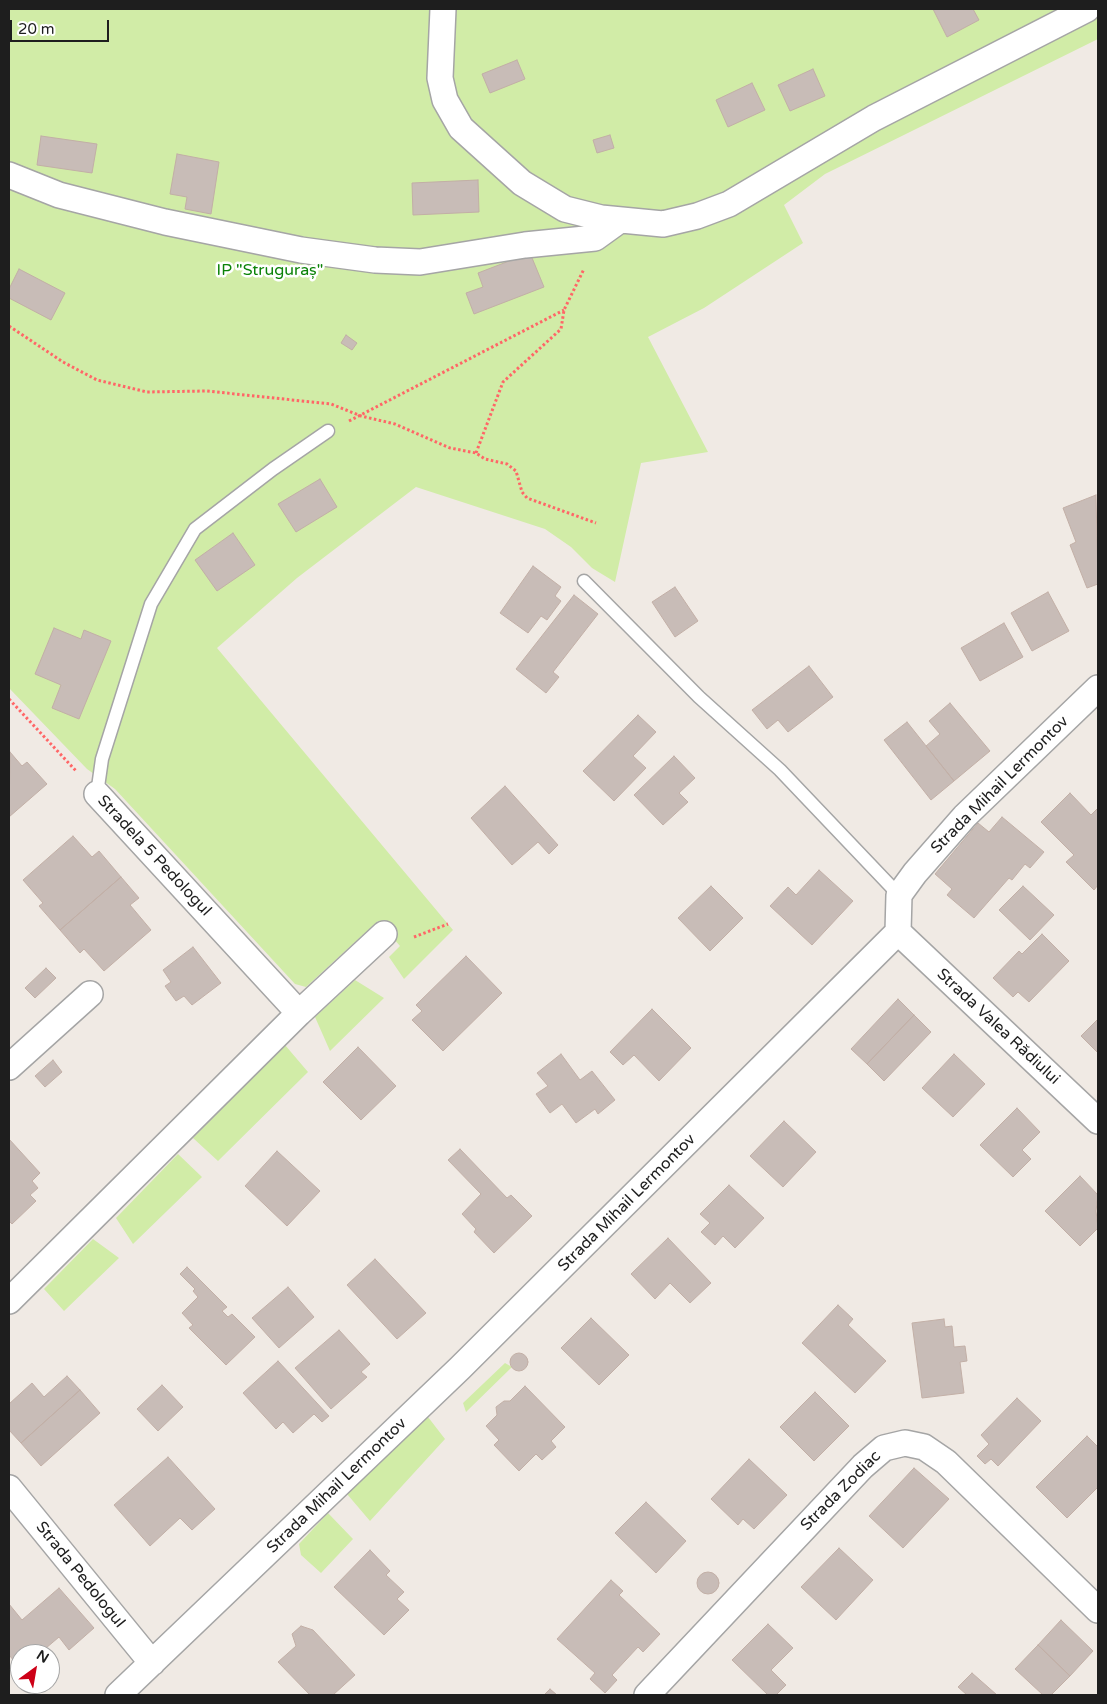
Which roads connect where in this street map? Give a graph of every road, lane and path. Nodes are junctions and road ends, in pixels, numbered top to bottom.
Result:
1 (442, 9) edge
2 (1087, 9) edge
3 (9, 175) edge
4 (620, 220) junction
5 (596, 238) junction
6 (564, 310) junction
7 (9, 326) edge
8 (361, 416) junction
9 (328, 431) joint
10 (476, 453) junction
11 (596, 523) dead end
12 (584, 581) dead end
13 (1098, 688) edge
14 (9, 699) edge
15 (97, 794) junction
16 (899, 895) junction
17 (448, 924) dead end
18 (898, 932) junction
19 (384, 934) joint
20 (90, 994) dead end
21 (299, 1013) junction
22 (9, 1067) edge
23 (1098, 1121) edge
24 (9, 1301) edge
25 (9, 1488) edge
26 (1098, 1610) edge
27 (152, 1663) junction
28 (118, 1695) edge
29 (647, 1695) edge

1 - 4 street
2 - 4 street
3 - 5 street
4 - 5 street
5 - 6 path
6 - 8 path
6 - 10 path
7 - 8 path
8 - 9 path
8 - 10 path
9 - 15 lane
10 - 11 path
12 - 16 lane
13 - 16 street, Strada Mihail Lermontov
14 - 15 path, Stradela 5 Pedologul
15 - 21 street, Stradela 5 Pedologul
16 - 18 street
17 - 19 path
18 - 23 street, Strada Valea Rădiului
18 - 27 street, Strada Mihail Lermontov
19 - 21 street
20 - 22 street
21 - 24 street
25 - 27 street, Strada Pedologul
26 - 29 street, Strada Zodiac
27 - 28 street, Strada Mihail Lermontov

